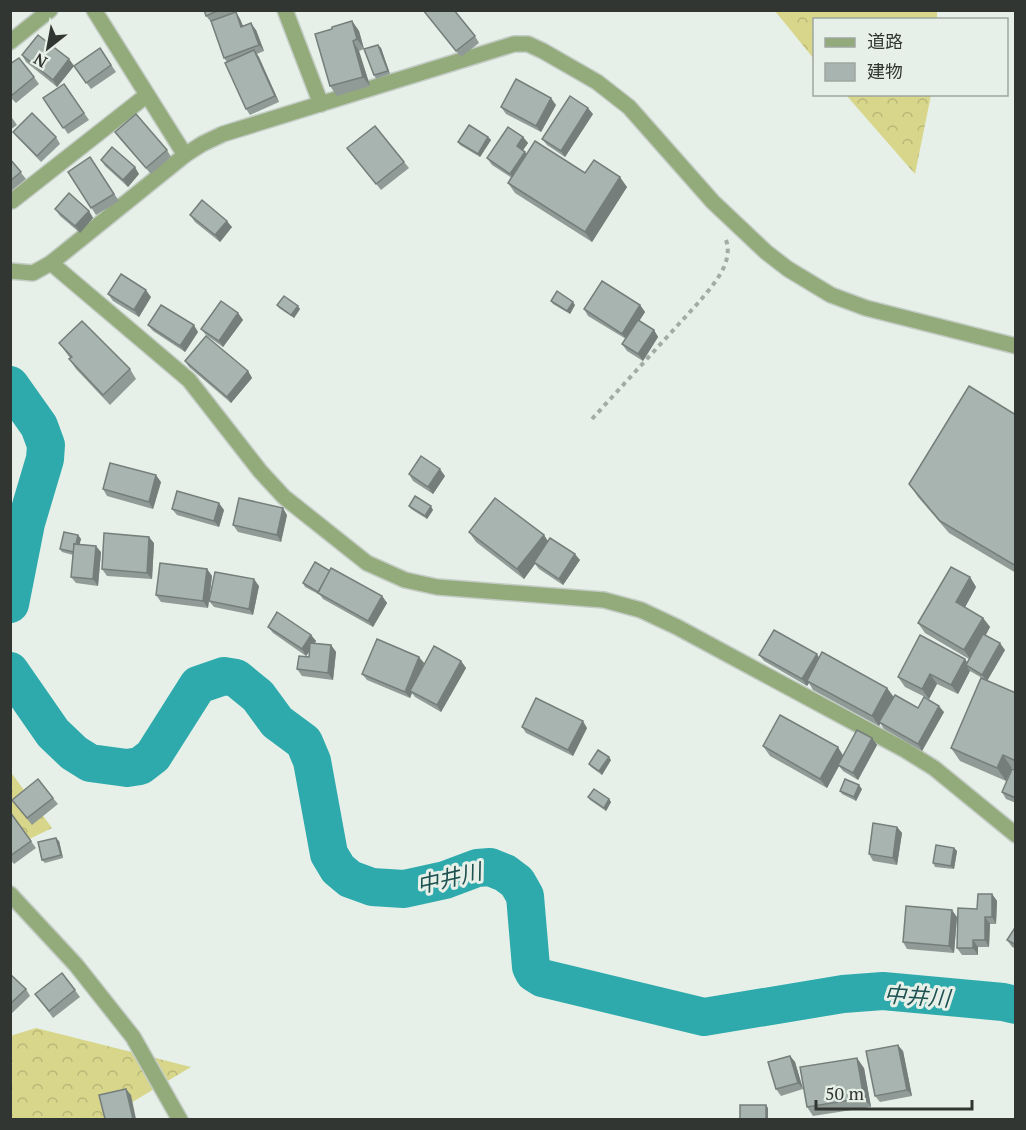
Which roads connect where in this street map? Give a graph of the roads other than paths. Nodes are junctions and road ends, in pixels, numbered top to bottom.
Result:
1 (50, 10) edge
2 (94, 10) edge
3 (285, 10) edge
4 (10, 42) edge
5 (147, 95) junction
6 (321, 104) junction
7 (185, 154) junction
8 (12, 201) dead end
9 (51, 263) junction
10 (10, 271) edge
11 (1016, 346) edge
12 (1016, 835) edge
13 (10, 894) edge
14 (180, 1119) edge

1 - 4 street
2 - 5 street
3 - 6 street
5 - 7 street
5 - 8 street
6 - 7 street
6 - 11 street
7 - 9 street
9 - 10 street
9 - 12 street
13 - 14 street

